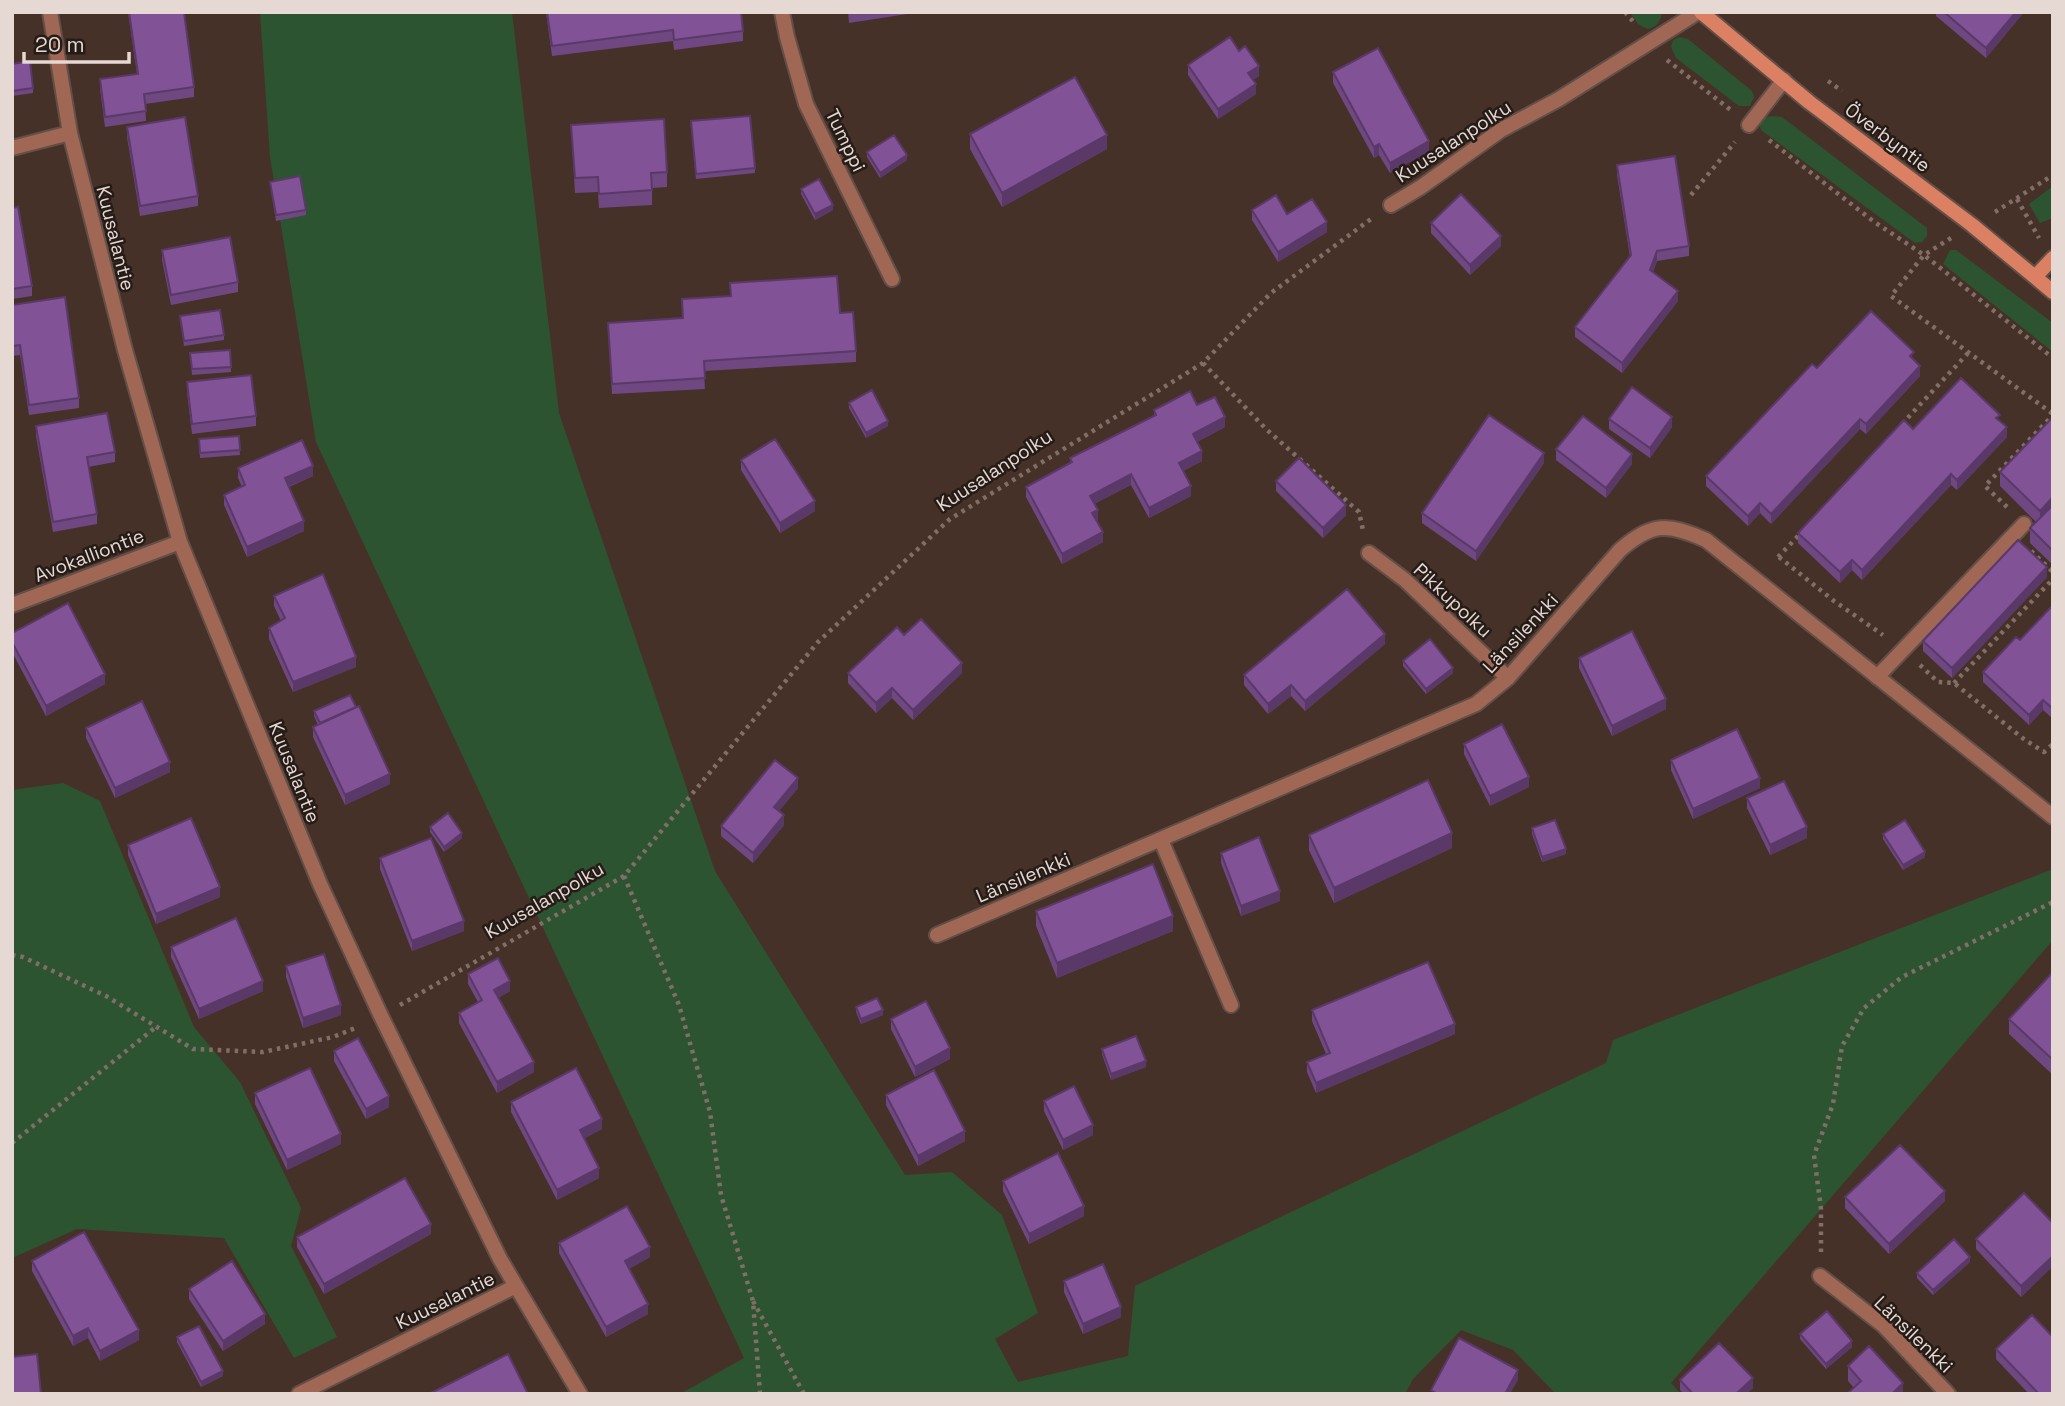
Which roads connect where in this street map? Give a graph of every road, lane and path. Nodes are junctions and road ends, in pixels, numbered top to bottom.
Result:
1 (50, 12) edge
2 (782, 12) edge
3 (1625, 12) edge
4 (1700, 12) edge
5 (1650, 41) junction
6 (1784, 80) junction
7 (1749, 125) junction
8 (70, 133) junction
9 (12, 148) edge
10 (1691, 195) dead end
11 (2017, 199) dead end
12 (1391, 205) joint
13 (1924, 255) junction
14 (2052, 258) edge
15 (2035, 277) junction
16 (892, 279) dead end
17 (2053, 292) edge
18 (1969, 352) junction
19 (2053, 358) edge
20 (1203, 363) junction
21 (2053, 414) edge
22 (1893, 434) edge
23 (2024, 524) joint
24 (1807, 526) edge
25 (180, 542) junction
26 (1368, 554) joint
27 (2053, 579) edge
28 (1758, 582) junction
29 (12, 605) edge
30 (1877, 677) junction
31 (1508, 678) junction
32 (1954, 683) edge
33 (2053, 817) edge
34 (1161, 840) junction
35 (624, 876) junction
36 (2053, 902) edge
37 (937, 935) dead end
38 (12, 955) edge
39 (1231, 1005) dead end
40 (375, 1019) junction
41 (156, 1027) junction
42 (12, 1143) edge
43 (1820, 1276) joint
44 (516, 1286) junction
45 (754, 1301) junction
46 (299, 1394) edge
47 (580, 1394) edge
48 (760, 1394) edge
49 (804, 1394) edge
50 (1948, 1394) edge

1 - 8 street, Kuusalantie
2 - 16 street, Tumppi
3 - 5 path
4 - 5 street, Kuusalanpolku
4 - 6 street, Överbyntie
5 - 7 path
5 - 12 street, Kuusalanpolku
6 - 7 street
6 - 15 street, Överbyntie
7 - 10 path
7 - 13 path
8 - 9 street
8 - 25 street, Kuusalantie
11 - 14 path
12 - 20 path, Kuusalanpolku
13 - 18 path
13 - 19 path
14 - 15 street
15 - 17 street, Överbyntie
18 - 21 path
18 - 22 path
20 - 26 path
20 - 35 path, Kuusalanpolku
21 - 23 path
23 - 30 street
24 - 28 path
25 - 29 street, Avokalliontie
25 - 40 street, Kuusalantie
26 - 31 street, Pikkupolku
27 - 32 path
28 - 30 street, Länsilenkki
28 - 31 street, Länsilenkki
30 - 33 street, Länsilenkki
31 - 34 street, Länsilenkki
34 - 37 street, Länsilenkki
34 - 39 street
35 - 40 path, Kuusalanpolku
35 - 45 path
36 - 43 path
38 - 41 path, Kuusalanpolku
40 - 41 path, Kuusalanpolku
40 - 44 street, Kuusalantie
41 - 42 path
43 - 50 street, Länsilenkki
44 - 46 street, Kuusalantie
44 - 47 street
45 - 48 path
45 - 49 path

